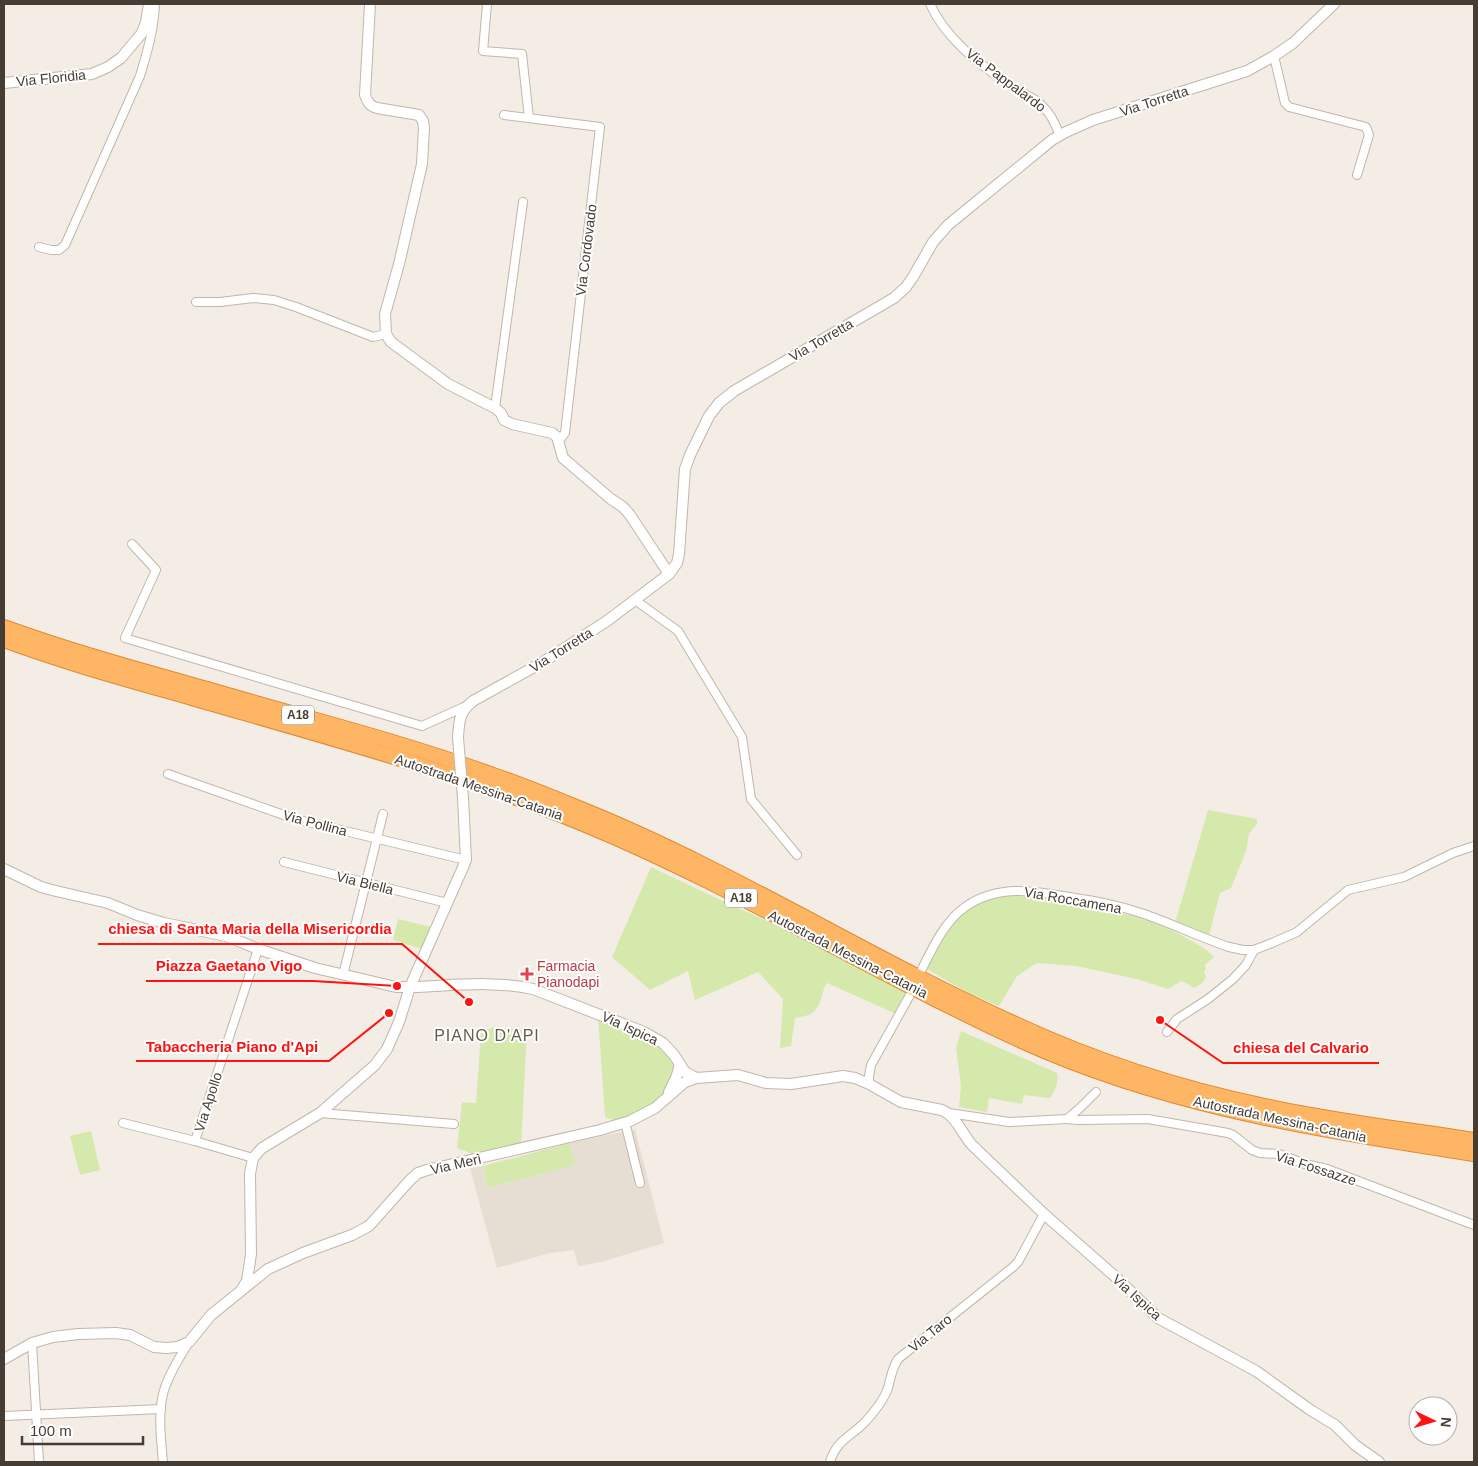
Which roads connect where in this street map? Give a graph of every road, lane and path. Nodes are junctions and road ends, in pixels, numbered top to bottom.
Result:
1 (149, 4) edge
2 (155, 4) edge
3 (370, 4) edge
4 (487, 4) edge
5 (930, 4) edge
6 (1334, 4) edge
7 (1274, 56) junction
8 (4, 82) edge
9 (504, 115) dead end
10 (529, 118) junction
11 (1060, 135) junction
12 (1358, 175) dead end
13 (523, 202) dead end
14 (39, 247) dead end
15 (196, 302) dead end
16 (386, 334) junction
17 (495, 408) junction
18 (558, 442) junction
19 (132, 544) dead end
20 (669, 574) junction
21 (635, 600) junction
22 (4, 627) edge
23 (4, 640) edge
24 (464, 707) junction
25 (168, 774) dead end
26 (383, 814) dead end
27 (377, 839) junction
28 (1474, 846) edge
29 (797, 855) dead end
30 (466, 860) junction
31 (284, 862) dead end
32 (4, 869) edge
33 (366, 883) junction
34 (447, 903) junction
35 (258, 949) junction
36 (1254, 950) junction
37 (922, 969) dead end
38 (343, 975) junction
39 (410, 987) junction
40 (910, 995) dead end
41 (1167, 1032) dead end
42 (871, 1065) junction
43 (682, 1069) junction
44 (696, 1078) junction
45 (855, 1078) junction
46 (869, 1084) junction
47 (677, 1089) junction
48 (1096, 1092) dead end
49 (664, 1099) junction
50 (320, 1113) junction
51 (949, 1113) junction
52 (1067, 1119) junction
53 (625, 1122) junction
54 (123, 1123) dead end
55 (454, 1124) dead end
56 (1474, 1140) edge
57 (195, 1141) junction
58 (1474, 1154) edge
59 (253, 1158) junction
60 (640, 1183) dead end
61 (1044, 1214) junction
62 (1474, 1225) edge
63 (251, 1254) junction
64 (268, 1269) junction
65 (241, 1292) junction
66 (189, 1342) junction
67 (32, 1343) junction
68 (4, 1359) edge
69 (161, 1409) junction
70 (37, 1415) junction
71 (4, 1416) edge
72 (39, 1462) edge
73 (163, 1462) edge
74 (830, 1462) edge
75 (1379, 1462) edge

1 - 8 street, Via Floridia
2 - 14 street
3 - 16 street
4 - 10 street
5 - 11 street, Via Pappalardo
6 - 7 street, Via Torretta
7 - 11 street, Via Torretta
7 - 12 street
9 - 10 street, Via Cordovado
10 - 18 street, Via Cordovado
11 - 20 street, Via Torretta
13 - 17 street
15 - 16 street
16 - 17 street
17 - 18 street
18 - 20 street
19 - 24 street, Via Torretta
20 - 21 street, Via Torretta
21 - 24 street, Via Torretta
21 - 29 street
22 - 56 highway, Autostrada Messina-Catania / A18
23 - 58 highway, Autostrada Messina-Catania / A18
24 - 30 street, bridge
25 - 27 street, Via Pollina
26 - 27 street
27 - 30 street, Via Pollina
27 - 33 street
28 - 36 street
30 - 34 street
31 - 33 street, Via Biella
32 - 35 street, Via Ispica
33 - 34 street, Via Biella
33 - 38 street
34 - 39 street
35 - 38 street, Via Ispica
35 - 57 street, Via Apollo
36 - 37 street, Via Roccamena
36 - 41 street
38 - 39 street, Via Ispica
39 - 43 street, Via Ispica
39 - 50 street
40 - 42 street
42 - 45 street
42 - 46 street
43 - 44 street, Via Ispica
43 - 47 street
43 - 49 street
44 - 45 street, Via Ispica
44 - 47 street, Via Merì
45 - 46 street, Via Ispica
46 - 51 street, Via Ispica
47 - 49 street, Via Merì
48 - 52 street
49 - 53 street, Via Merì
50 - 55 street
50 - 59 street
51 - 52 street, Via Ispica
51 - 61 street, Via Ispica
52 - 62 street, Via Fossazze
53 - 60 street
53 - 64 street, Via Merì
54 - 57 street
57 - 59 street, Via Apollo
59 - 63 street
61 - 74 street, Via Taro
61 - 75 street, Via Ispica
63 - 64 street
63 - 65 street
64 - 65 street, Via Merì
65 - 66 street, Via Merì
66 - 67 street
66 - 69 street
67 - 68 street
67 - 70 street
69 - 70 street
69 - 73 street
70 - 71 street
70 - 72 street

